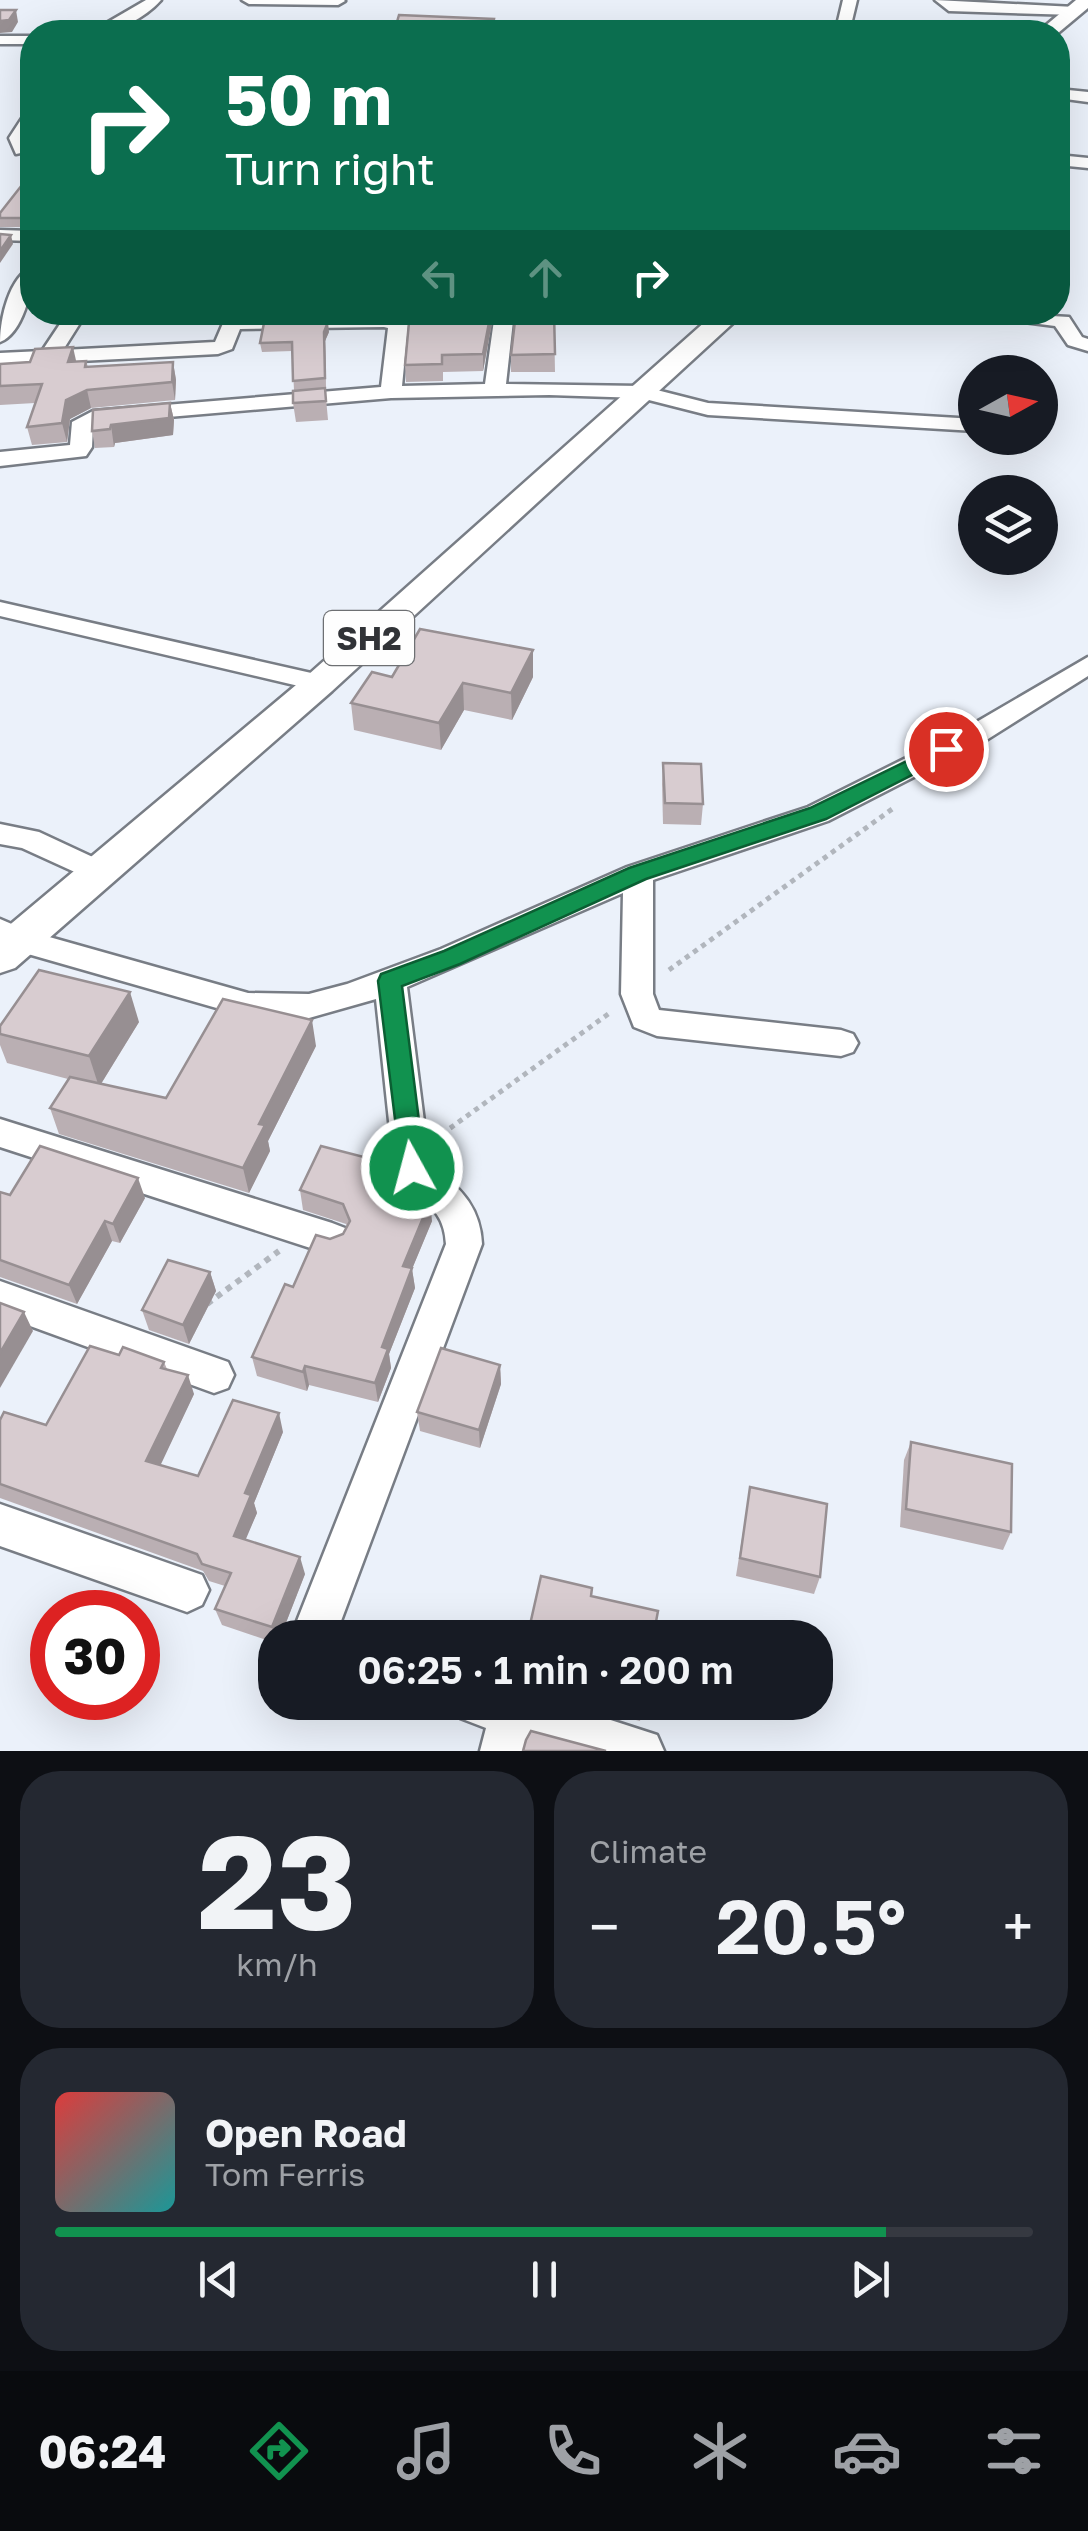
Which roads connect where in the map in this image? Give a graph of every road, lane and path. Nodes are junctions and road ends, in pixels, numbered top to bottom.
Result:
1 (154, 0) edge
2 (249, 0) edge
3 (338, 0) edge
4 (942, 0) edge
5 (288, 13) dead end
6 (120, 20) edge
7 (281, 20) edge
8 (1067, 20) edge
9 (20, 305) edge
10 (69, 325) edge
11 (231, 325) edge
12 (398, 325) edge
13 (503, 325) edge
14 (717, 325) edge
15 (1065, 325) edge
16 (0, 336) edge
17 (1088, 344) edge
18 (49, 355) junction
19 (0, 358) edge
20 (495, 390) junction
21 (391, 392) junction
22 (641, 392) junction
23 (958, 424) edge
24 (0, 459) edge
25 (0, 609) edge
26 (1088, 666) edge
27 (320, 683) junction
28 (0, 834) edge
29 (101, 873) junction
30 (638, 874) junction
31 (6, 942) edge
32 (390, 981) junction
33 (840, 1043) dead end
34 (0, 1133) edge
35 (332, 1239) edge
36 (0, 1298) edge
37 (214, 1375) dead end
38 (0, 1525) edge
39 (187, 1590) dead end
40 (319, 1620) edge
41 (497, 1723) edge
42 (641, 1751) edge

1 - 6 street
2 - 3 street
4 - 8 street
5 - 7 street
9 - 16 street
10 - 18 street
11 - 18 street
12 - 21 street
13 - 20 street
14 - 22 main road, SH2
15 - 17 street
18 - 19 street
20 - 21 street
20 - 22 street
21 - 24 street
22 - 23 street
22 - 27 main road, SH2
25 - 27 street
26 - 30 street
27 - 29 main road, SH2
28 - 29 street
29 - 31 main road, SH2
30 - 32 street
30 - 33 street
31 - 32 street
32 - 40 street
34 - 35 street
36 - 37 street
38 - 39 street
41 - 42 street

